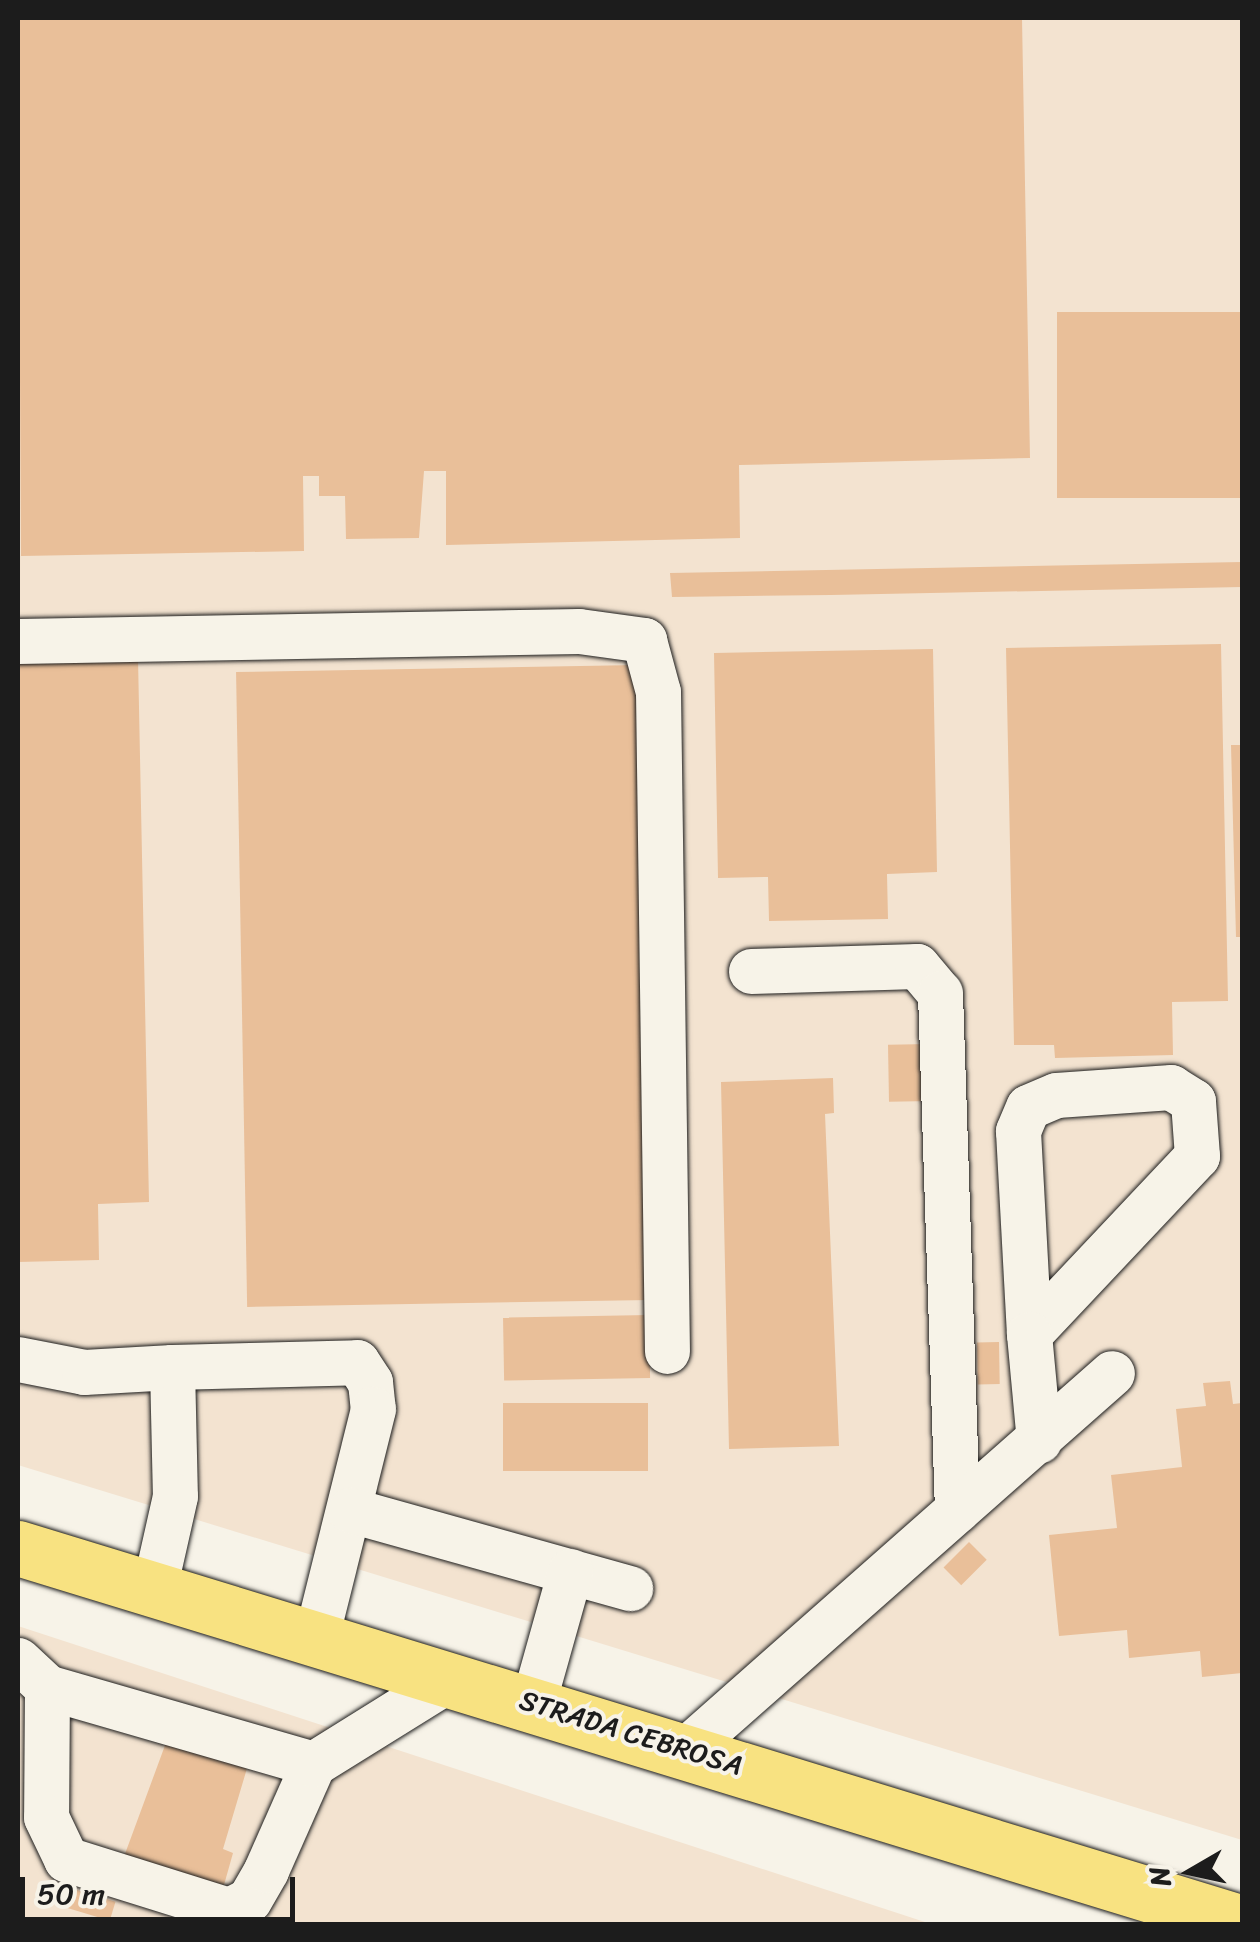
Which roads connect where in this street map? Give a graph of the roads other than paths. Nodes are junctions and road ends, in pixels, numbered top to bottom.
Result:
1 (18, 641) edge
2 (750, 972) dead end
3 (1028, 1334) junction
4 (667, 1351) dead end
5 (18, 1360) edge
6 (172, 1367) junction
7 (1112, 1373) dead end
8 (1039, 1440) junction
9 (350, 1510) junction
10 (957, 1510) junction
11 (18, 1548) edge
12 (570, 1571) junction
13 (630, 1588) dead end
14 (154, 1589) junction
15 (316, 1638) junction
16 (32, 1674) edge
17 (451, 1678) junction
18 (534, 1704) junction
19 (686, 1750) junction
20 (313, 1764) junction
21 (1242, 1922) edge

1 - 4 lane
2 - 10 lane
3 - 3 lane
3 - 8 lane
5 - 6 lane
6 - 9 lane
6 - 14 lane
7 - 8 lane
8 - 10 lane
9 - 12 lane
9 - 15 lane
10 - 19 lane
11 - 14 main road, STRADA CEBROSA
12 - 13 lane
12 - 18 lane
14 - 15 main road, STRADA CEBROSA
15 - 17 main road, STRADA CEBROSA
16 - 20 lane
16 - 20 lane
17 - 18 main road, STRADA CEBROSA
17 - 20 lane
18 - 19 main road, STRADA CEBROSA
19 - 21 main road, STRADA CEBROSA

